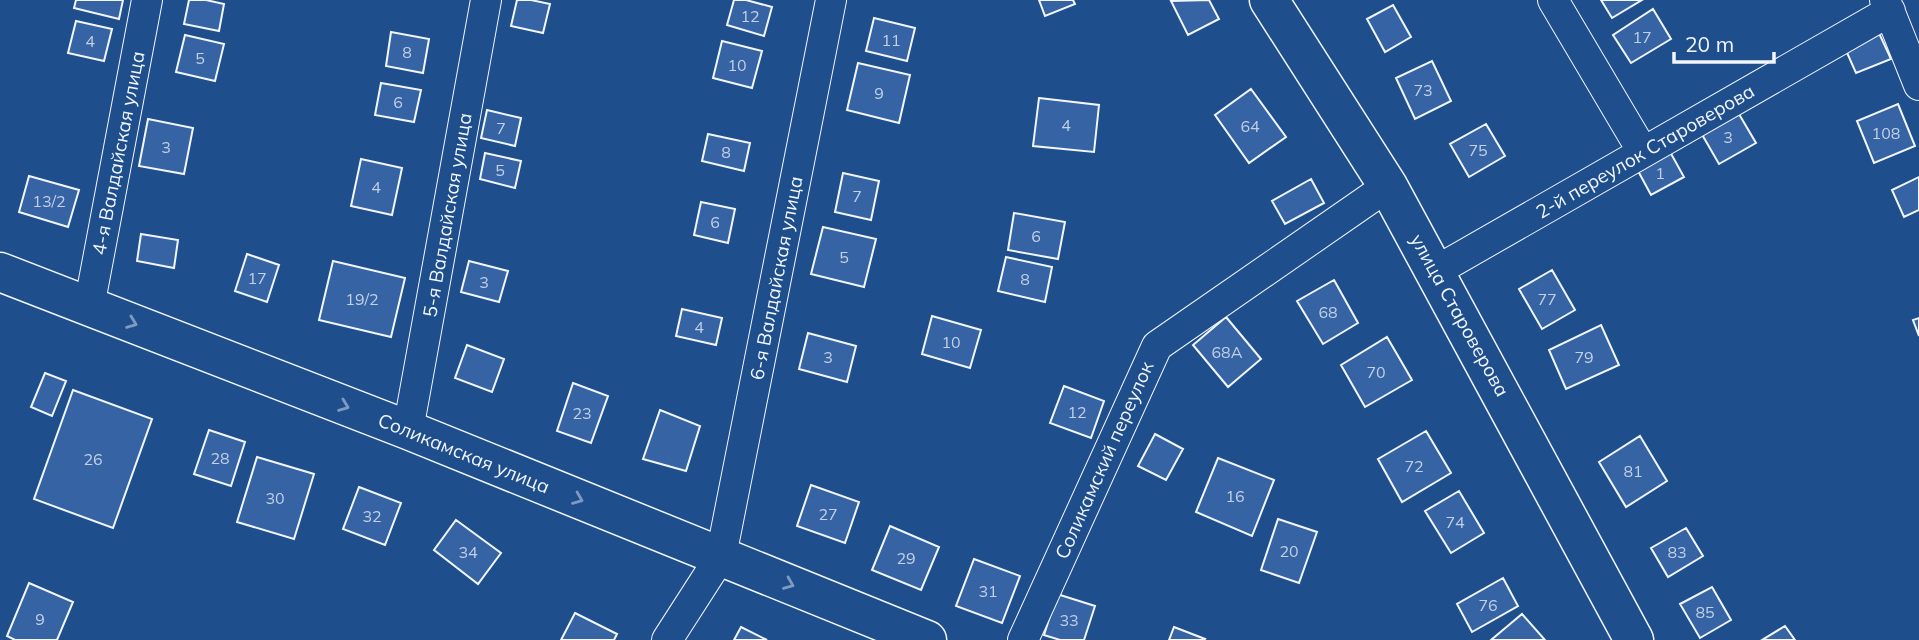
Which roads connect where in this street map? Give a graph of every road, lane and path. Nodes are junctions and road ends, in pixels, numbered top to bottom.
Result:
1 (148, 0) edge
2 (486, 0) edge
3 (831, 0) edge
4 (1269, 0) edge
5 (1553, 0) edge
6 (1888, 6) edge
7 (1919, 85) edge
8 (1643, 152) junction
9 (1388, 186) junction
10 (1436, 271) junction
11 (0, 272) edge
12 (89, 307) junction
13 (408, 430) junction
14 (721, 556) junction
15 (667, 640) edge
16 (927, 640) edge
17 (1023, 640) edge
18 (1634, 640) edge

1 - 12 street, 4-я Валдайская улица
2 - 13 street, 5-я Валдайская улица
3 - 14 street, 6-я Валдайская улица
4 - 9 main road, улица Староверова
5 - 8 street
6 - 7 street
6 - 8 street, 2-й переулок Староверова
8 - 10 street, 2-й переулок Староверова
9 - 10 main road, улица Староверова
9 - 17 street, Соликамский переулок
10 - 18 main road, улица Староверова
11 - 12 main road, Соликамская улица
12 -> 13 main road, Соликамская улица
13 -> 14 main road, Соликамская улица
14 - 15 street
14 -> 16 main road, Соликамская улица

